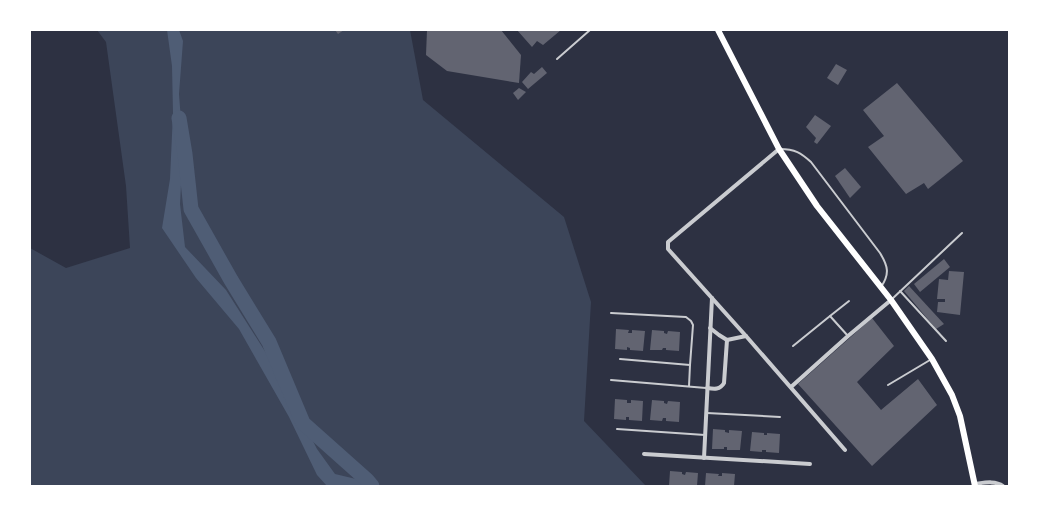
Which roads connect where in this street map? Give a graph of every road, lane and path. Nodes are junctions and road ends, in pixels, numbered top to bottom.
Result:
1 (590, 30) edge
2 (718, 30) edge
3 (557, 59) dead end
4 (779, 149) junction
5 (962, 233) dead end
6 (881, 288) junction
7 (900, 291) junction
8 (712, 298) junction
9 (891, 300) junction
10 (849, 301) dead end
11 (611, 313) dead end
12 (830, 316) junction
13 (710, 328) junction
14 (746, 336) junction
15 (848, 336) junction
16 (727, 340) junction
17 (946, 341) dead end
18 (793, 346) dead end
19 (620, 359) dead end
20 (932, 359) junction
21 (690, 365) junction
22 (611, 380) dead end
23 (888, 385) dead end
24 (689, 386) junction
25 (791, 387) junction
26 (707, 388) junction
27 (706, 413) junction
28 (780, 417) dead end
29 (617, 429) dead end
30 (705, 435) junction
31 (845, 450) dead end
32 (644, 454) dead end
33 (704, 458) junction
34 (810, 464) dead end
35 (975, 485) edge
36 (1003, 486) edge

1 - 3 lane
2 - 4 main road
4 - 6 main road
4 - 6 lane
4 - 8 street
5 - 7 lane
6 - 9 main road
7 - 9 lane
7 - 17 lane
8 - 13 street
8 - 14 street
9 - 15 street
9 - 20 main road
10 - 12 lane
11 - 21 lane
12 - 15 lane
12 - 18 lane
13 - 16 street
13 - 26 street
14 - 16 street
14 - 25 street
15 - 25 street
16 - 26 street
19 - 21 lane
20 - 23 lane
20 - 35 main road
21 - 24 lane
22 - 24 lane
24 - 26 lane
25 - 31 street
26 - 27 street
27 - 28 lane
27 - 30 street
29 - 30 lane
30 - 33 street
32 - 33 street
33 - 34 street
35 - 36 street

